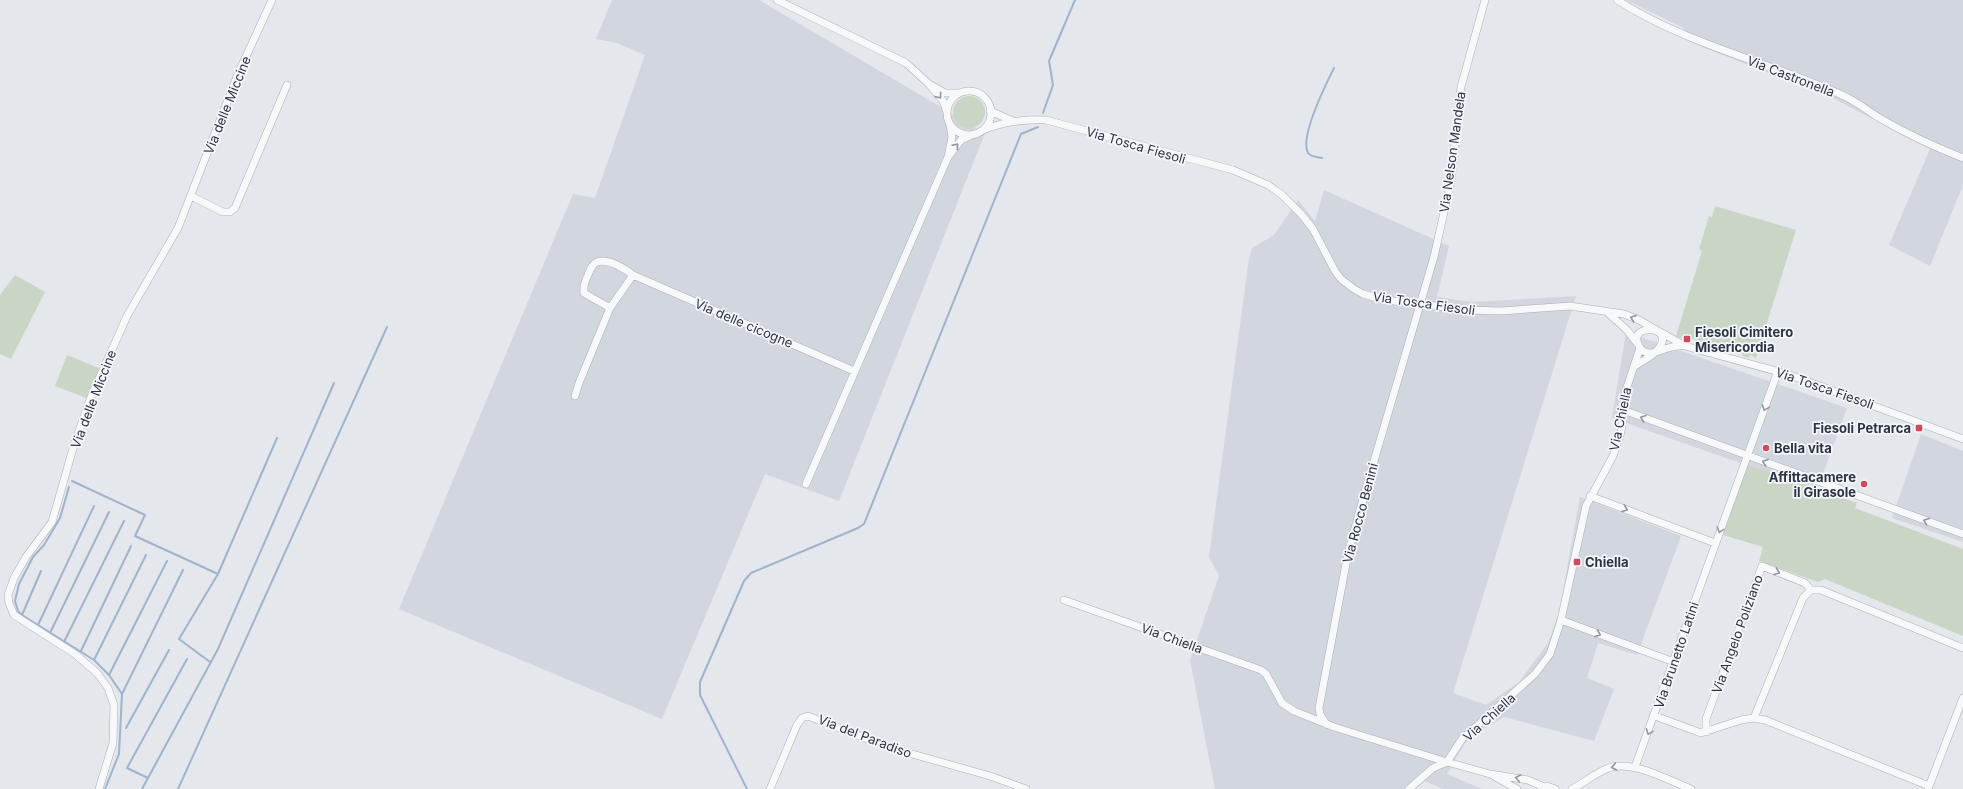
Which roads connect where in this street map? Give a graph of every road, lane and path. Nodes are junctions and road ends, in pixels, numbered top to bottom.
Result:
1 (272, 0) edge
2 (777, 0) edge
3 (1485, 0) edge
4 (1617, 0) edge
5 (929, 84) junction
6 (287, 85) dead end
7 (960, 93) junction
8 (990, 111) junction
9 (947, 113) junction
10 (1015, 121) junction
11 (950, 124) junction
12 (981, 131) junction
13 (973, 134) junction
14 (948, 158) junction
15 (1963, 158) edge
16 (191, 196) junction
17 (633, 275) junction
18 (1420, 304) junction
19 (610, 308) junction
20 (1607, 311) junction
21 (1656, 330) junction
22 (1684, 345) junction
23 (1638, 346) junction
24 (1653, 353) junction
25 (1635, 366) junction
26 (854, 371) junction
27 (1778, 371) junction
28 (575, 396) dead end
29 (1623, 410) junction
30 (1963, 440) edge
31 (1747, 456) junction
32 (806, 484) dead end
33 (1590, 496) junction
34 (1963, 534) edge
35 (1715, 543) junction
36 (1811, 590) junction
37 (1064, 600) dead end
38 (1561, 620) junction
39 (1963, 648) edge
40 (1674, 662) junction
41 (1963, 698) edge
42 (1654, 716) junction
43 (1754, 718) junction
44 (1326, 724) junction
45 (1706, 732) junction
46 (1447, 762) junction
47 (1635, 767) junction
48 (1490, 774) junction
49 (1542, 788) edge
50 (1928, 788) edge
51 (99, 789) edge
52 (770, 789) edge
53 (1026, 789) edge
54 (1409, 789) edge
55 (1517, 789) edge
56 (1555, 789) edge
57 (1572, 789) edge
58 (1691, 789) edge

1 - 16 street, Via delle Miccine
2 - 5 street
3 - 18 street, Via Nelson Mandela
4 - 15 street, Via Castronella
5 - 7 street
5 -> 9 street
6 - 16 street
7 - 8 street
7 - 9 street
8 - 10 street, Via Tosca Fiesoli
8 - 12 street
9 - 11 street
10 - 12 street, Via Tosca Fiesoli
10 - 18 street, Via Tosca Fiesoli
11 - 13 street
11 - 14 street
12 - 13 street, Via Tosca Fiesoli
14 -> 13 street
14 - 26 street
16 - 51 street, Via delle Miccine
17 - 19 street
17 - 19 street, Via delle cicogne
17 - 26 street, Via delle cicogne
18 - 20 street, Via Tosca Fiesoli
18 - 44 street, Via Rocco Benini
19 - 28 street
21 -> 20 street, Via Tosca Fiesoli
20 - 23 street
21 - 22 street, Via Tosca Fiesoli
21 - 23 street
21 - 24 street
22 - 24 street, Via Tosca Fiesoli
22 - 27 street, Via Tosca Fiesoli
23 - 24 street
23 - 25 street, Via Chiella
24 - 25 street
25 - 29 street, Via Chiella
26 - 32 street
27 - 30 street, Via Tosca Fiesoli
27 -> 31 street, Via Brunetto Latini
31 -> 29 street
29 - 33 street, Via Chiella
34 -> 31 street
31 -> 35 street, Via Brunetto Latini
33 -> 35 street
33 - 38 street, Via Chiella
35 - 40 street, Via Brunetto Latini
36 - 39 street
36 - 43 street
45 -> 36 street, Via Angelo Poliziano
37 - 44 street, Via Chiella
38 -> 40 street
38 - 46 street, Via Chiella
40 - 42 street, Via Brunetto Latini
41 - 50 street
42 - 45 street
42 -> 47 street, Via Brunetto Latini
43 - 45 street
43 - 50 street
44 - 46 street, Via Chiella
46 - 48 street
46 - 54 street
47 -> 57 street
47 - 58 street
49 -> 48 street
48 - 55 street
49 - 56 street
52 - 53 street, Via del Paradiso

